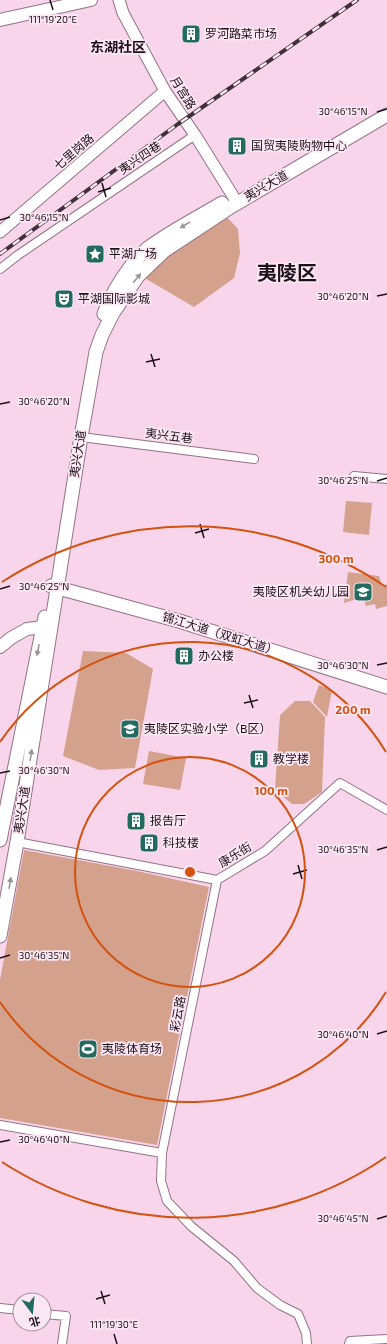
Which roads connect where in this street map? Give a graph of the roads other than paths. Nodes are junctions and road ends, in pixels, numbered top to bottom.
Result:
1 (64, 0) edge
2 (91, 0) edge
3 (119, 0) edge
4 (0, 15) edge
5 (0, 20) edge
6 (165, 91) junction
7 (387, 106) edge
8 (387, 115) edge
9 (195, 135) junction
10 (232, 196) junction
11 (0, 232) edge
12 (0, 269) edge
13 (81, 437) junction
14 (254, 459) dead end
15 (354, 476) dead end
16 (387, 479) edge
17 (55, 587) junction
18 (43, 627) junction
19 (0, 647) edge
20 (387, 687) edge
21 (387, 810) edge
22 (0, 840) edge
23 (17, 842) junction
24 (217, 880) junction
25 (0, 936) edge
26 (0, 1125) edge
27 (162, 1153) junction
28 (0, 1308) edge
29 (12, 1309) edge
30 (52, 1315) edge
31 (387, 1340) edge
32 (62, 1344) edge
33 (307, 1344) edge
34 (349, 1344) edge

1 - 4 main road
2 - 5 main road
3 - 6 street, 月宫路
6 - 9 street, 月宫路
6 - 11 street, 七里岗路
7 - 10 main road, 夷兴大道
13 -> 8 main road, 夷兴大道
9 - 10 street, 月宫路
9 - 12 street, 夷兴四巷
10 -> 17 main road, 夷兴大道
13 - 14 street, 夷兴五巷
13 - 17 main road, 夷兴大道
15 - 16 street
17 - 18 main road, 夷兴大道
17 - 20 main road, 锦江大道（双虹大道）
23 -> 17 main road, 夷兴大道
18 - 19 main road
18 -> 22 main road, 夷兴大道
21 - 24 street, 康乐街
23 - 24 street, 康乐街
25 -> 23 main road, 夷兴大道
24 - 27 street, 彩云路
26 - 27 street
27 - 33 street, 彩云路
28 - 29 street
30 - 32 street
31 - 34 street

